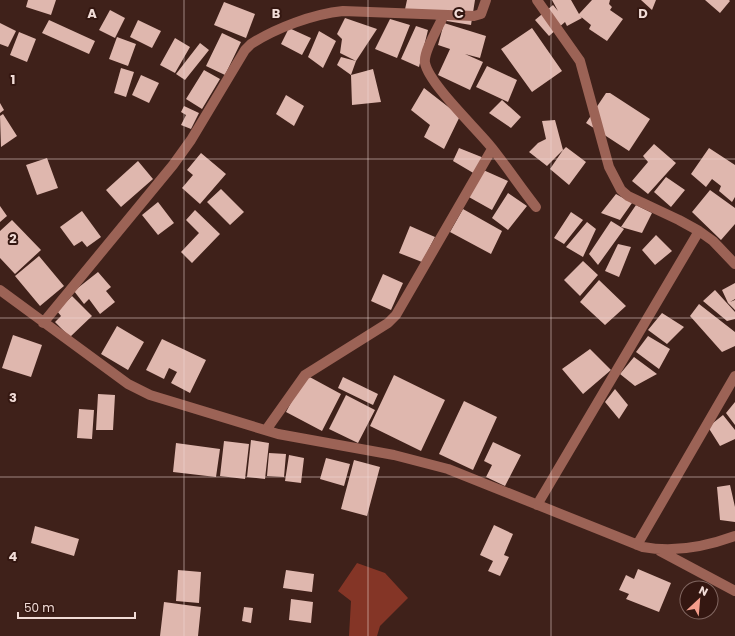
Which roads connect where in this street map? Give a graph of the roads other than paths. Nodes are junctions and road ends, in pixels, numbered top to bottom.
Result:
1 (486, 0) edge
2 (537, 0) edge
3 (444, 15) junction
4 (492, 149) junction
5 (536, 207) dead end
6 (699, 231) junction
7 (735, 264) edge
8 (0, 290) edge
9 (43, 323) junction
10 (735, 376) edge
11 (266, 430) junction
12 (537, 505) junction
13 (735, 536) edge
14 (637, 545) junction
15 (658, 550) junction
16 (735, 591) edge

1 - 3 street
2 - 6 street
3 - 4 street
3 - 9 street
4 - 5 street
4 - 11 street
6 - 7 street
6 - 12 street
8 - 9 street
9 - 11 street
10 - 14 street
11 - 12 street
12 - 14 street
13 - 15 street
14 - 15 street
15 - 16 street

